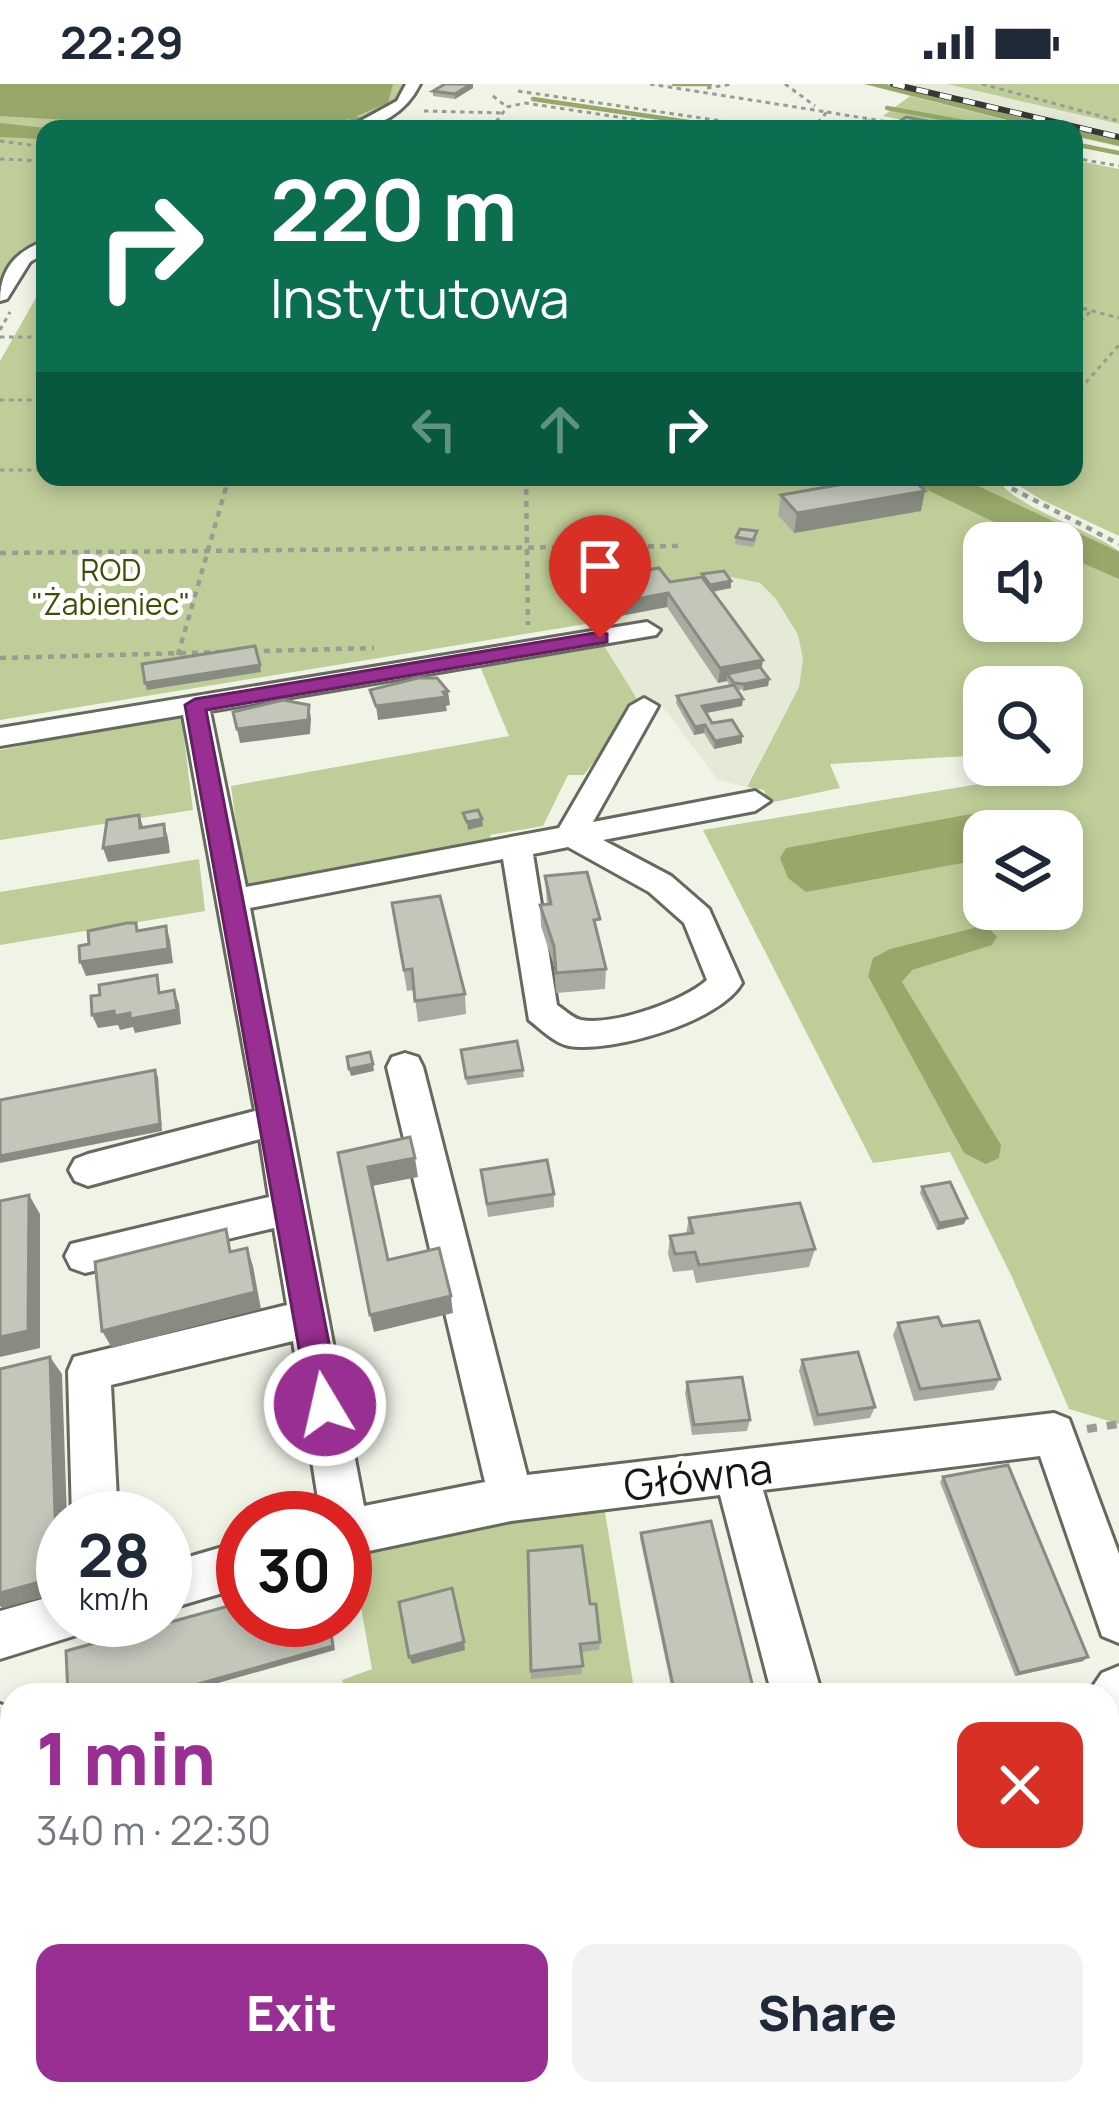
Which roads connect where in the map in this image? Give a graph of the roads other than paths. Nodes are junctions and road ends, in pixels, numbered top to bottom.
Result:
1 (412, 84) edge
2 (372, 120) edge
3 (0, 248) edge
4 (36, 250) edge
5 (36, 251) edge
6 (0, 295) edge
7 (646, 630) dead end
8 (195, 705) junction
9 (644, 706) dead end
10 (0, 737) edge
11 (755, 801) dead end
12 (570, 835) junction
13 (516, 846) junction
14 (230, 901) junction
15 (405, 1066) dead end
16 (275, 1120) junction
17 (88, 1170) dead end
18 (288, 1210) junction
19 (86, 1256) dead end
20 (310, 1318) junction
21 (736, 1472) junction
22 (94, 1491) edge
23 (339, 1491) edge
24 (511, 1499) junction
25 (372, 1522) edge
26 (1119, 1619) edge
27 (36, 1625) edge
28 (0, 1635) edge
29 (794, 1683) edge

1 - 2 street
3 - 4 street
5 - 6 street
7 - 8 street
8 - 10 street
8 - 14 street
9 - 12 street
11 - 12 street
12 - 13 street
12 - 13 street
13 - 14 street
14 - 16 street
15 - 24 street
16 - 17 street
16 - 18 street
18 - 19 street
18 - 20 street
20 - 22 street
20 - 23 street
21 - 24 street, Główna
21 - 26 street, Główna
21 - 29 street
24 - 25 street, Główna
27 - 28 street

